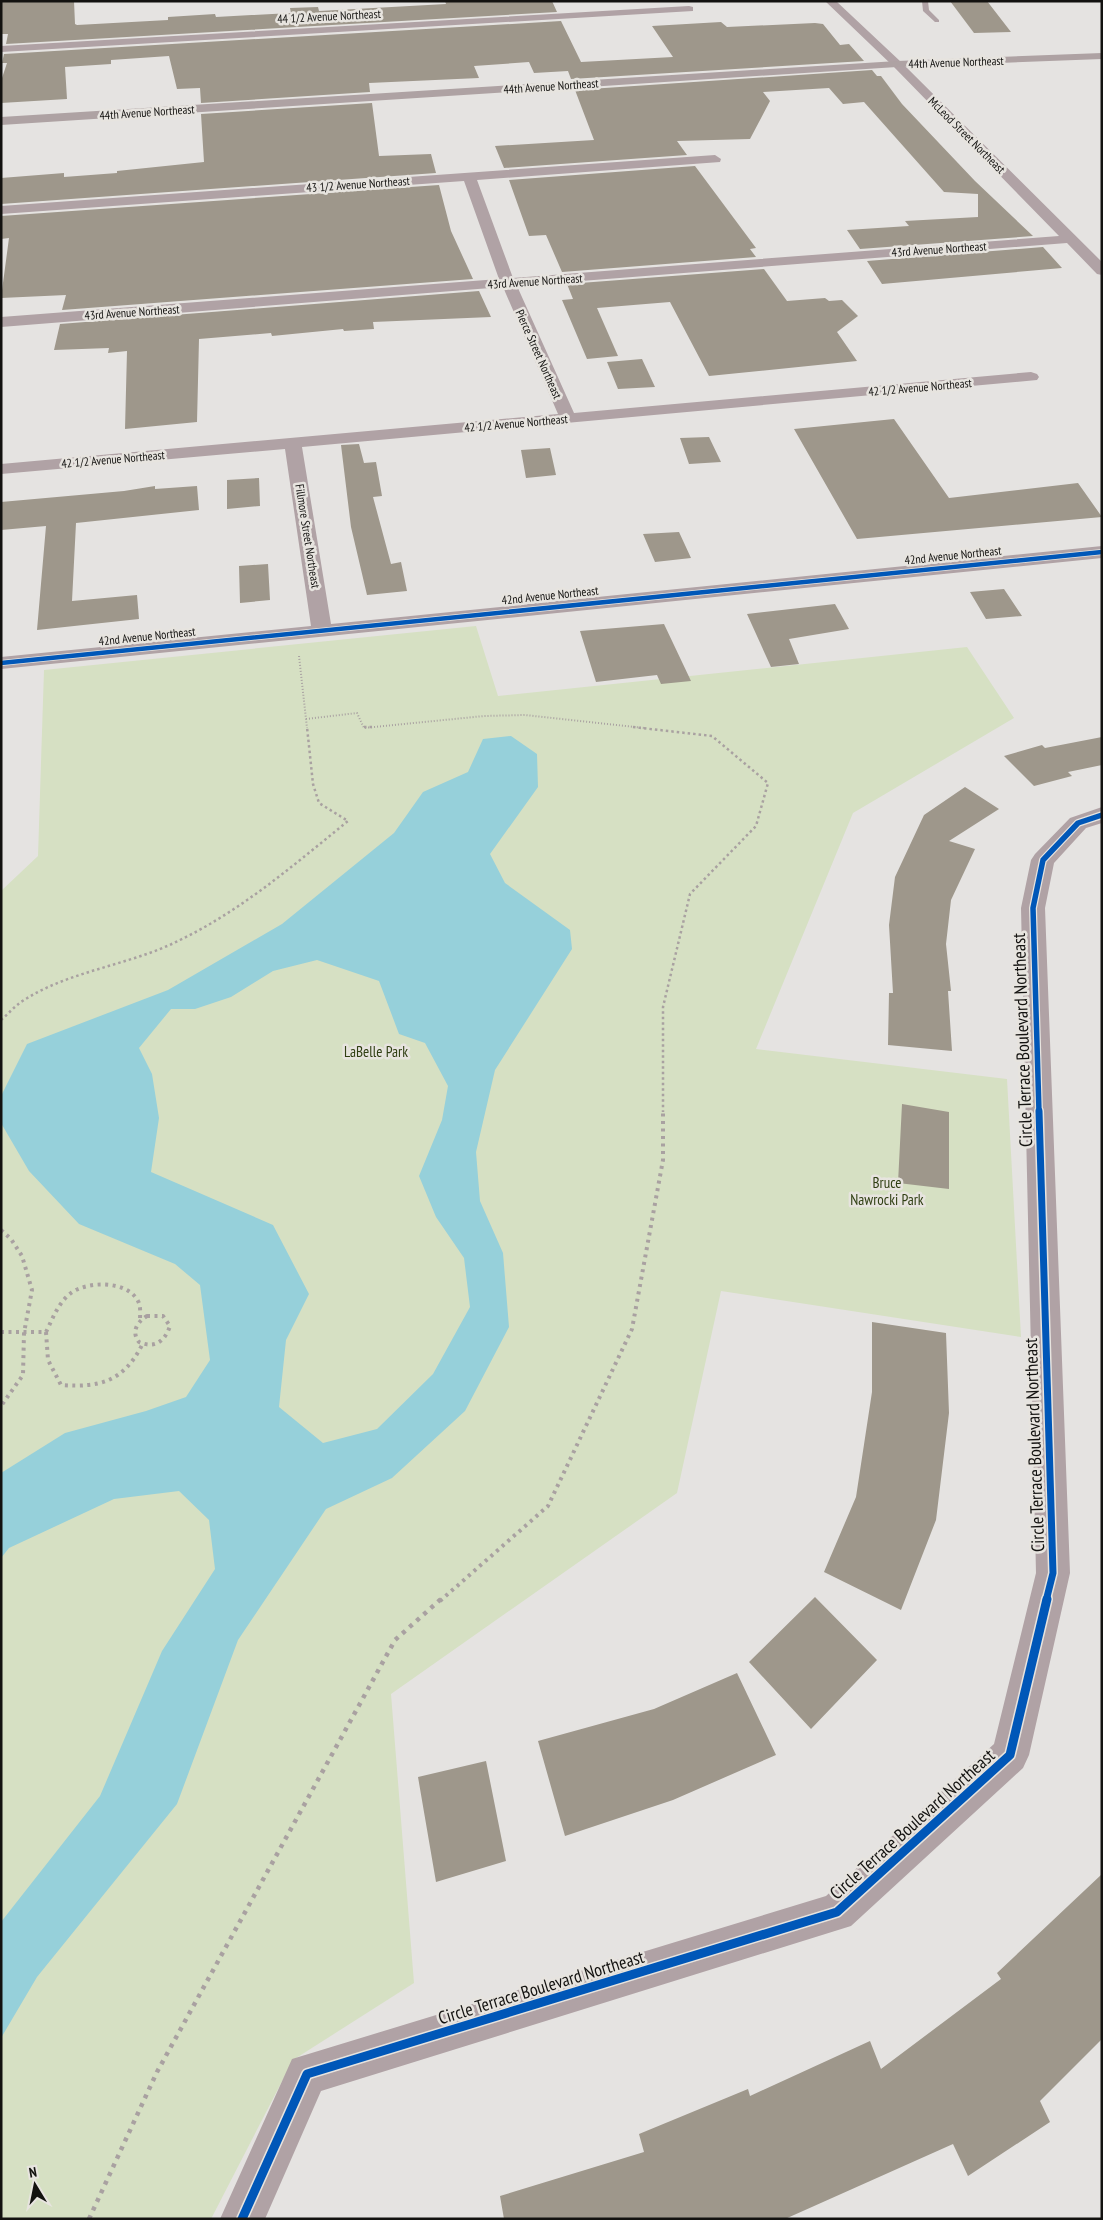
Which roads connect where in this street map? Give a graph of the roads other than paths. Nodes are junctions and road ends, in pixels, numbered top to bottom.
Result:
1 (611, 1) edge
2 (830, 1) edge
3 (925, 1) edge
4 (689, 9) dead end
5 (619, 13) junction
6 (937, 22) dead end
7 (1, 49) edge
8 (1102, 56) edge
9 (896, 64) junction
10 (1, 121) edge
11 (715, 159) dead end
12 (469, 176) junction
13 (1, 210) edge
14 (1069, 239) junction
15 (1102, 271) edge
16 (508, 283) junction
17 (1, 322) edge
18 (1031, 377) dead end
19 (568, 418) junction
20 (293, 443) junction
21 (1, 469) edge
22 (1102, 552) edge
23 (322, 629) junction
24 (1, 663) edge
25 (1102, 815) edge
26 (242, 2219) edge

1 - 5 street
2 - 9 street, McLeod Street Northeast
3 - 6 lane
4 - 5 street, 44 1/2 Avenue Northeast
5 - 7 street, 44 1/2 Avenue Northeast
8 - 9 street, 44th Avenue Northeast
9 - 10 street, 44th Avenue Northeast
9 - 14 street, McLeod Street Northeast
11 - 12 street, 43 1/2 Avenue Northeast
12 - 13 street, 43 1/2 Avenue Northeast
12 - 16 street, Pierce Street Northeast
14 - 15 street, McLeod Street Northeast
14 - 16 street, 43rd Avenue Northeast
16 - 17 street, 43rd Avenue Northeast
16 - 19 street, Pierce Street Northeast
18 - 19 street, 42 1/2 Avenue Northeast
19 - 20 street, 42 1/2 Avenue Northeast
20 - 21 street, 42 1/2 Avenue Northeast
20 - 23 street, Fillmore Street Northeast
22 - 23 street, 42nd Avenue Northeast
23 - 24 street, 42nd Avenue Northeast
25 - 26 street, Circle Terrace Boulevard Northeast

